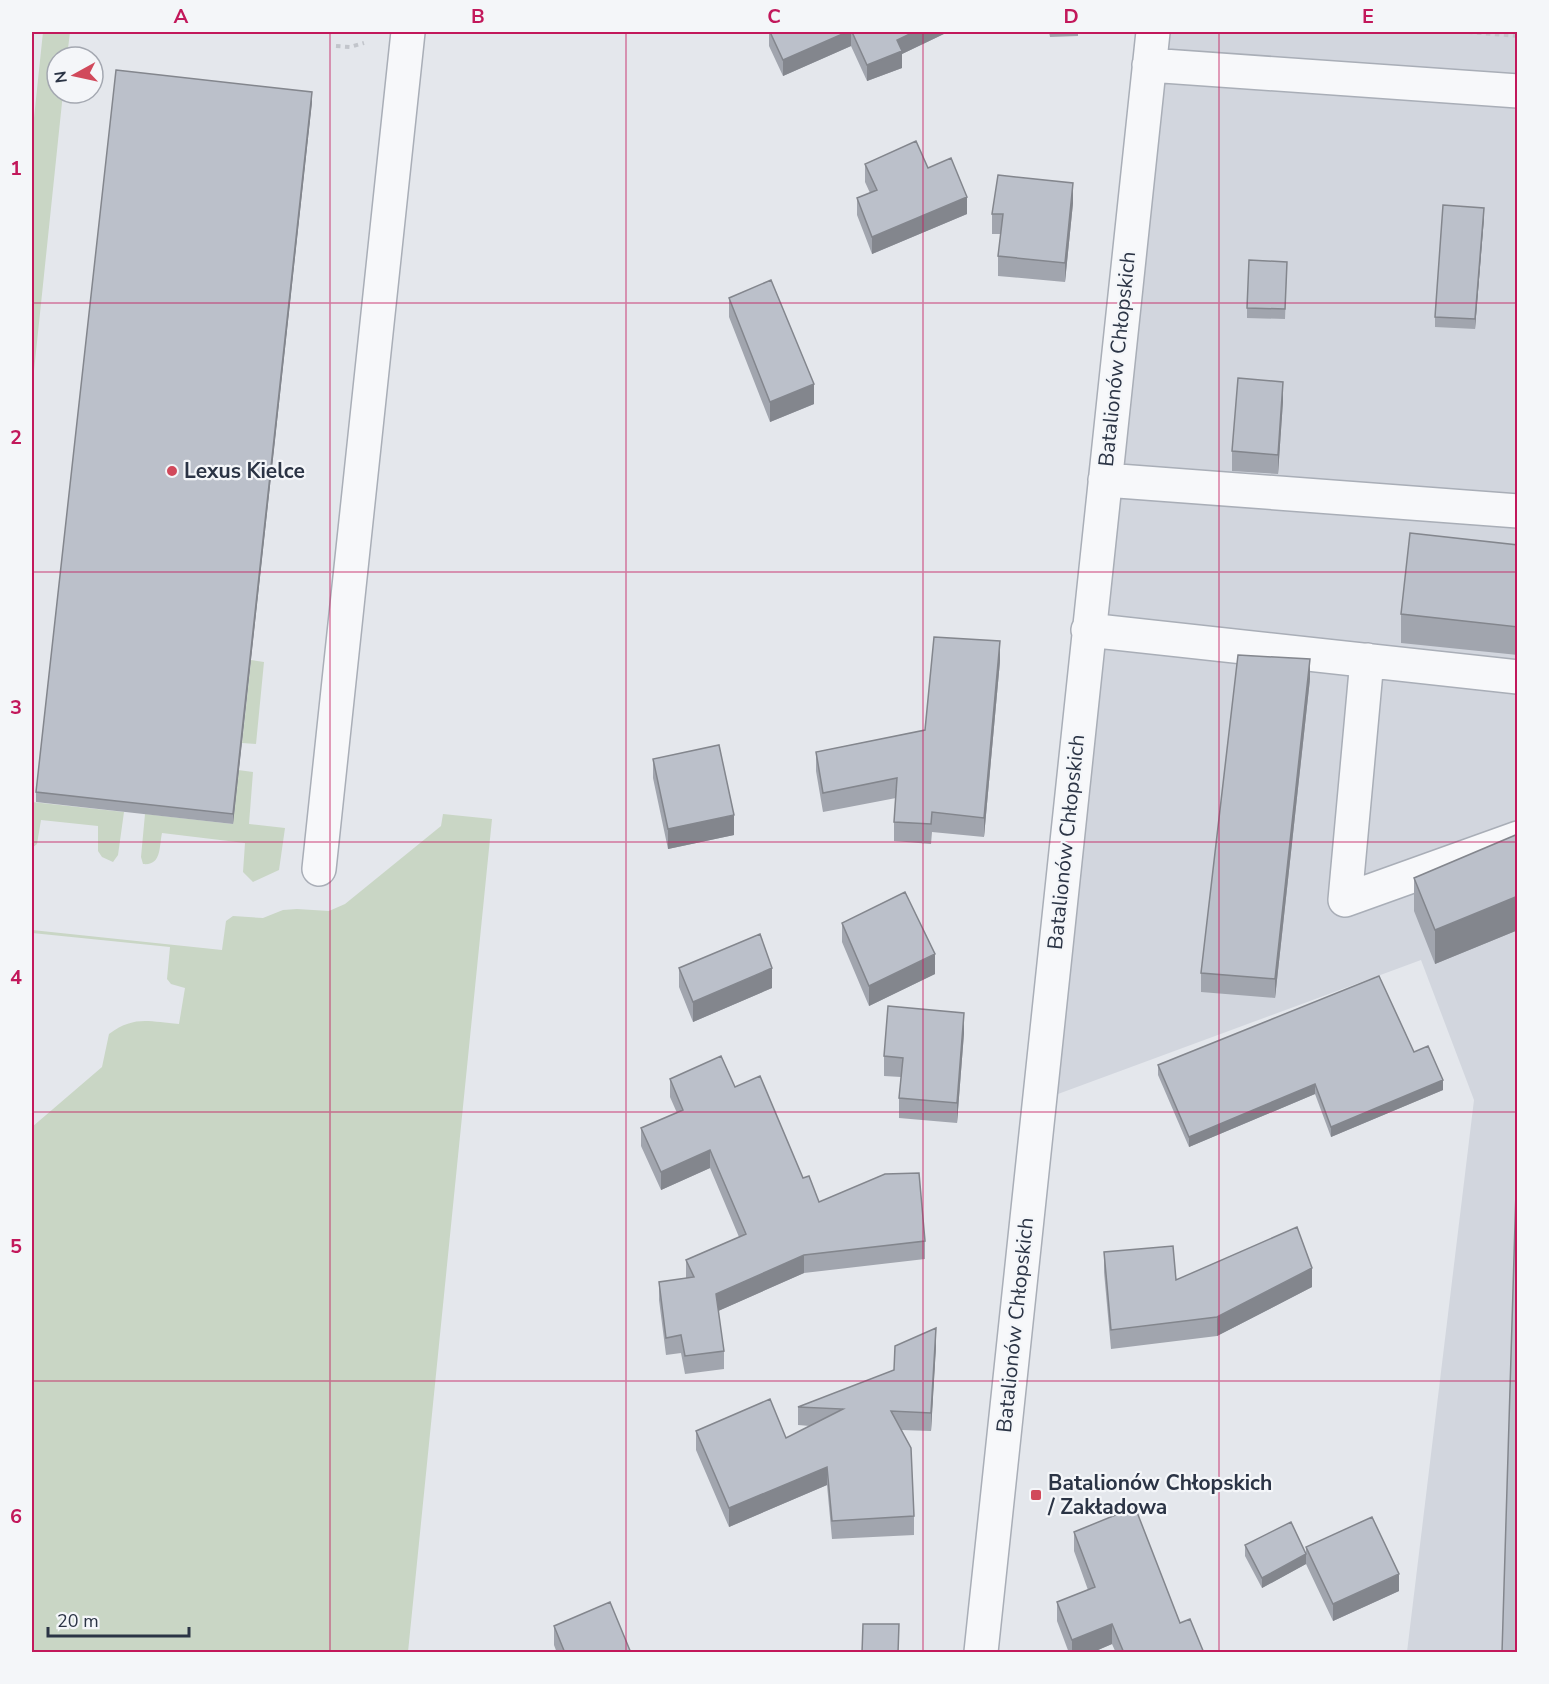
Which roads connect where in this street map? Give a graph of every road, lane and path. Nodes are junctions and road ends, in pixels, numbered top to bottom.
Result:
1 (408, 32) edge
2 (1153, 32) edge
3 (1468, 32) edge
4 (1518, 36) edge
5 (369, 42) dead end
6 (336, 46) dead end
7 (1149, 65) junction
8 (1518, 91) edge
9 (1104, 480) junction
10 (1518, 512) edge
11 (1089, 630) junction
12 (1367, 660) junction
13 (1518, 677) edge
14 (1518, 838) edge
15 (320, 869) dead end
16 (981, 1653) edge

1 - 15 street
2 - 7 street, Batalionów Chłopskich
3 - 4 path
5 - 6 path
7 - 8 street
7 - 9 street, Batalionów Chłopskich
9 - 10 street
9 - 11 street, Batalionów Chłopskich
11 - 12 street
11 - 16 street, Batalionów Chłopskich
12 - 13 street
12 - 14 street

